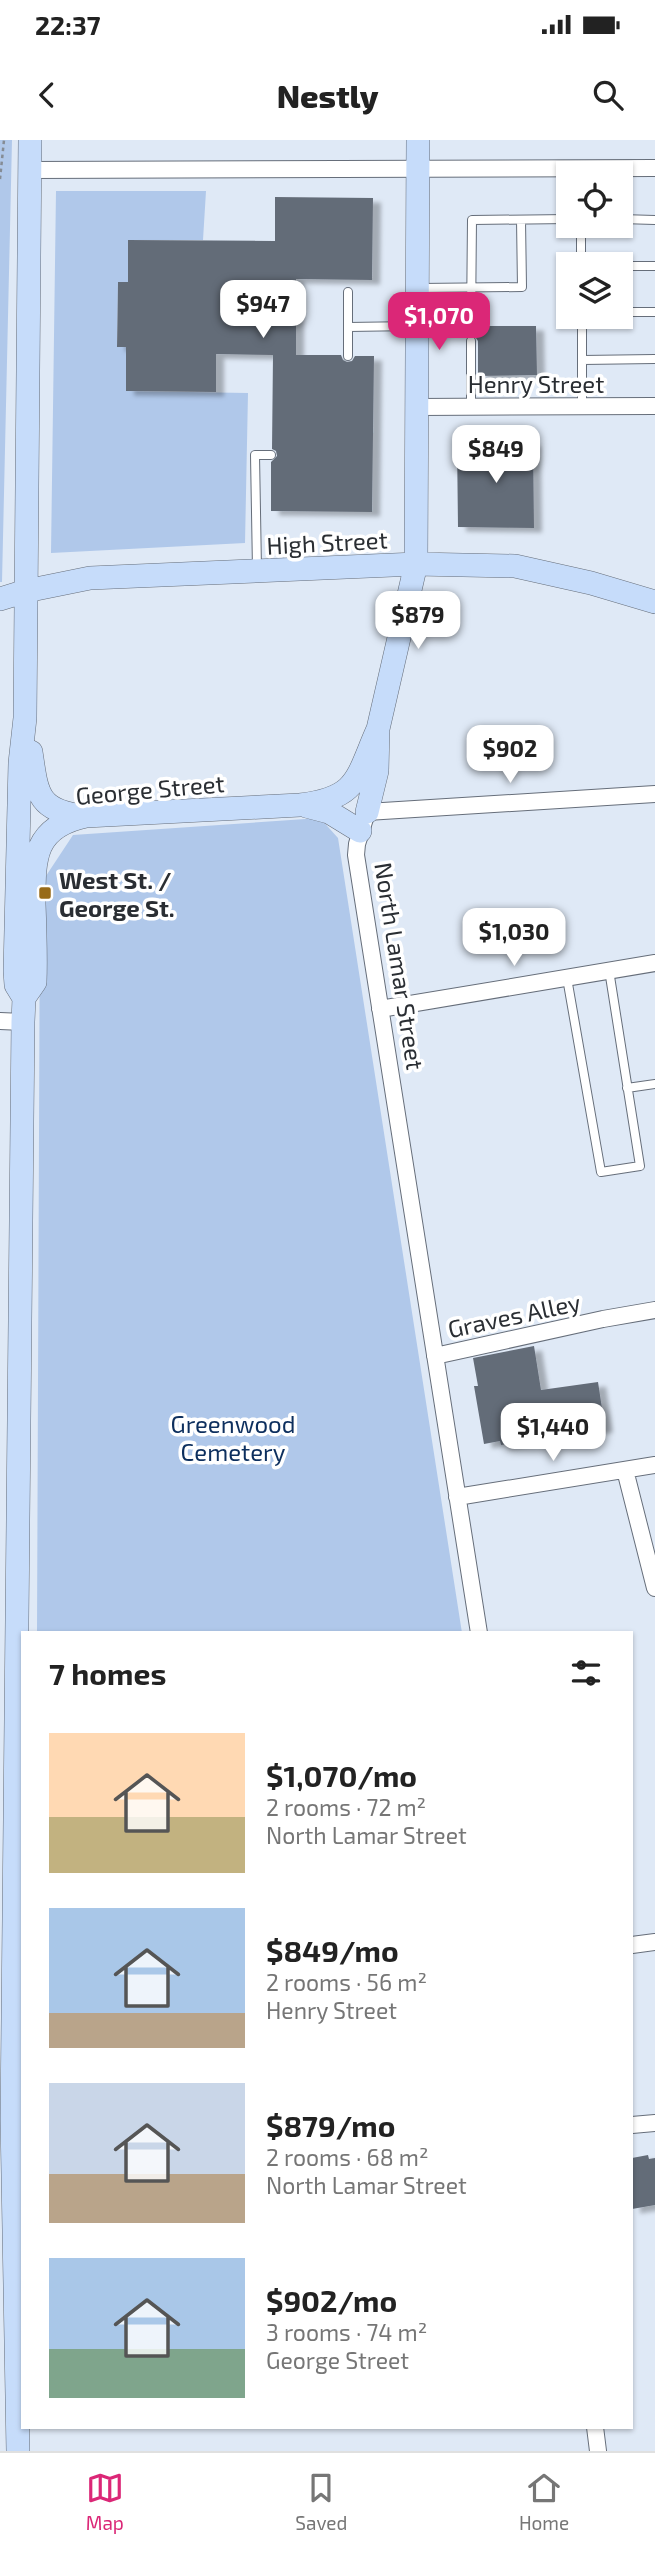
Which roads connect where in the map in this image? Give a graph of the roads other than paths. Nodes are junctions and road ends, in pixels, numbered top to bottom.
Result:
1 (30, 140) edge
2 (418, 140) edge
3 (655, 168) edge
4 (418, 169) junction
5 (633, 169) edge
6 (30, 170) junction
7 (556, 171) edge
8 (556, 219) edge
9 (633, 219) edge
10 (521, 220) junction
11 (655, 220) edge
12 (633, 266) edge
13 (655, 266) edge
14 (471, 287) junction
15 (417, 288) junction
16 (348, 292) dead end
17 (633, 312) edge
18 (655, 312) edge
19 (471, 322) dead end
20 (417, 326) junction
21 (348, 327) junction
22 (582, 329) edge
23 (471, 341) dead end
24 (348, 356) dead end
25 (655, 359) edge
26 (582, 360) junction
27 (655, 405) edge
28 (582, 406) junction
29 (417, 407) junction
30 (471, 407) junction
31 (271, 455) dead end
32 (416, 564) junction
33 (257, 571) junction
34 (26, 592) junction
35 (0, 599) edge
36 (655, 602) edge
37 (25, 718) junction
38 (378, 729) junction
39 (655, 794) edge
40 (300, 805) junction
41 (86, 816) junction
42 (364, 822) junction
43 (655, 963) edge
44 (609, 970) junction
45 (567, 978) junction
46 (24, 998) junction
47 (380, 1009) junction
48 (0, 1021) edge
49 (23, 1021) junction
50 (655, 1084) edge
51 (628, 1088) junction
52 (655, 1310) edge
53 (435, 1356) junction
54 (655, 1465) edge
55 (625, 1470) junction
56 (457, 1497) junction
57 (655, 1588) edge
58 (479, 1631) edge
59 (8, 1790) edge
60 (655, 1942) edge
61 (633, 1945) edge
62 (17, 2119) edge
63 (655, 2123) edge
64 (633, 2126) edge
65 (20, 2365) edge
66 (595, 2429) edge
67 (18, 2451) edge
68 (598, 2451) edge

1 - 6 street
2 - 4 street, North Lamar Street
3 - 5 street
4 - 6 street
4 - 7 street
4 - 15 street, North Lamar Street
6 - 34 street
8 - 10 lane
9 - 11 lane
10 - 14 lane
10 - 14 lane
12 - 13 lane
14 - 15 lane
14 - 19 lane
15 - 20 street, North Lamar Street
16 - 21 lane
17 - 18 lane
20 - 21 lane
20 - 29 street, North Lamar Street
21 - 24 lane
22 - 26 lane
23 - 30 lane
25 - 26 lane
26 - 28 lane
27 - 28 street, Henry Street
28 - 30 street, Henry Street
29 - 30 street, Henry Street
29 - 32 street, North Lamar Street
31 - 33 lane
32 - 33 street, High Street
32 - 36 street, High Street
32 - 38 street, North Lamar Street
33 - 34 street, High Street
34 - 35 street, High Street
34 - 37 street
37 - 41 street
37 - 46 street
38 - 40 street
38 - 42 street, North Lamar Street
39 - 42 street
40 - 41 street, George Street
40 - 42 street
41 - 46 street, George Street
42 - 47 street, North Lamar Street
43 - 44 street
44 - 45 street
44 - 51 lane
45 - 47 street
45 - 51 lane
46 - 49 street
47 - 53 street, North Lamar Street
48 - 49 street
49 - 59 street
50 - 51 lane
52 - 53 street, Graves Alley
53 - 56 street, North Lamar Street
54 - 55 street
55 - 56 street
55 - 57 street
56 - 58 street, North Lamar Street
59 - 62 street
60 - 61 street
62 - 65 street
63 - 64 street
65 - 67 street
66 - 68 street

